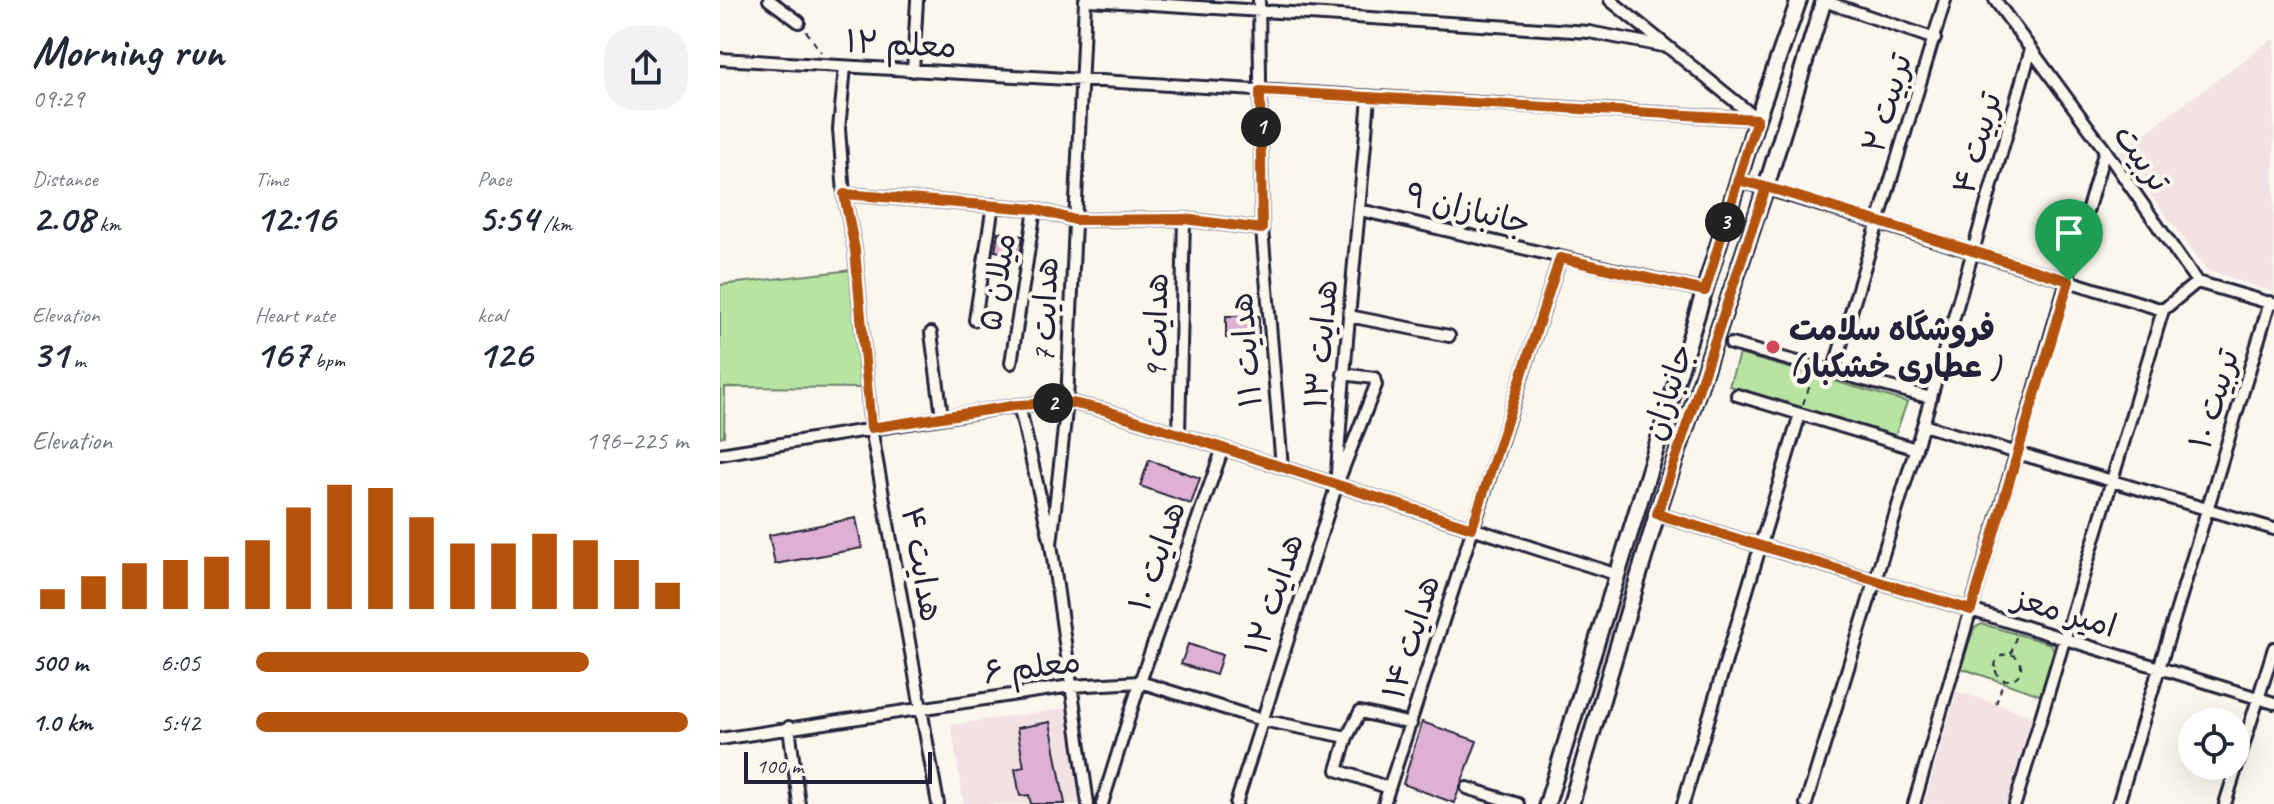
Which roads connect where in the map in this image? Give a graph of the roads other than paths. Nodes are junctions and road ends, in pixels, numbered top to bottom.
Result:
1 (769, 0) edge
2 (917, 0) edge
3 (1088, 0) edge
4 (1610, 0) edge
5 (1799, 0) edge
6 (1824, 0) edge
7 (1945, 0) edge
8 (2000, 2) edge
9 (1259, 5) edge
10 (799, 22) road end
11 (1935, 39) junction
12 (1668, 47) junction
13 (2031, 49) junction
14 (720, 59) edge
15 (845, 67) junction
16 (913, 71) junction
17 (1080, 80) junction
18 (1260, 91) junction
19 (1369, 97) junction
20 (1757, 119) junction
21 (2105, 150) junction
22 (1738, 180) junction
23 (1766, 187) junction
24 (844, 194) junction
25 (993, 205) junction
26 (1035, 209) junction
27 (1360, 210) junction
28 (1184, 219) junction
29 (1075, 220) junction
30 (1878, 221) junction
31 (1262, 229) junction
32 (1973, 251) junction
33 (1560, 258) junction
34 (2069, 281) junction
35 (2197, 282) junction
36 (1705, 291) junction
37 (2272, 303) edge
38 (2163, 310) junction
39 (1349, 316) junction
40 (975, 320) dead end
41 (931, 333) dead end
42 (1449, 336) dead end
43 (1731, 344) dead end
44 (1011, 363) dead end
45 (1833, 372) junction
46 (1343, 374) junction
47 (1737, 395) dead end
48 (1931, 398) junction
49 (1067, 402) junction
50 (1019, 405) junction
51 (1800, 414) junction
52 (942, 416) junction
53 (1923, 425) junction
54 (871, 428) junction
55 (1179, 434) junction
56 (1223, 448) junction
57 (1916, 449) junction
58 (2018, 453) junction
59 (720, 454) edge
60 (1282, 467) junction
61 (2113, 481) junction
62 (1337, 484) junction
63 (2208, 510) junction
64 (1657, 514) junction
65 (1472, 528) junction
66 (2274, 529) edge
67 (1051, 544) junction
68 (1760, 545) junction
69 (1618, 575) junction
70 (1875, 580) junction
71 (1971, 610) junction
72 (2065, 640) junction
73 (2274, 648) edge
74 (2160, 668) junction
75 (1140, 682) junction
76 (1071, 686) junction
77 (2259, 698) junction
78 (2274, 703) edge
79 (920, 708) junction
80 (1262, 720) junction
81 (1411, 724) junction
82 (789, 727) junction
83 (1347, 737) junction
84 (720, 739) edge
85 (1389, 788) junction
86 (1467, 788) dead end
87 (799, 804) edge
88 (938, 804) edge
89 (1088, 804) edge
90 (1102, 804) edge
91 (1236, 804) edge
92 (1384, 804) edge
93 (1518, 804) edge
94 (1547, 804) edge
95 (1571, 804) edge
96 (1683, 804) edge
97 (1806, 804) edge
98 (1914, 804) edge
99 (2015, 804) edge
100 (2118, 804) edge
101 (2225, 804) edge

1 - 10 street
2 - 16 street
3 - 9 street
3 - 17 street, هدایت 7
4 - 12 street
5 - 20 main road, جانبازان
6 - 11 street
6 - 23 main road, جانبازان
7 - 11 street, تربیت ۲
8 - 13 street, تربیت
9 - 12 street
9 - 18 street, هدایت ۱۱
11 - 30 street, تربیت ۲
12 - 20 street
13 - 21 street, تربیت
13 - 32 street, تربیت ۴
14 - 15 street, معلم ۱۲
15 - 16 street, معلم ۱۲
15 - 24 street, هدایت ۴
16 - 17 street, معلم ۱۲
17 - 18 street, معلم ۱۲
17 - 29 street, هدایت 7
18 - 19 street, معلم ۱۲
18 - 31 street, هدایت ۱۱
19 - 20 street, معلم ۱۲
19 - 27 street, هدایت ۱۳
20 - 22 main road, جانبازان
21 - 34 street
21 - 35 street, تربیت
22 - 23 street
22 - 36 main road, جانبازان
23 - 30 street
23 - 64 main road, جانبازان
24 - 25 street
24 - 54 street, هدایت ۴
25 - 26 street
25 - 40 street
26 - 29 street
26 - 44 street, میلان ۵
27 - 33 street, جانبازان ۹
27 - 39 street, هدایت ۱۳
28 - 29 street
28 - 31 street
28 - 55 street, هدایت 9
29 - 49 street, هدایت 7
30 - 32 street
30 - 45 street, تربیت ۲
31 - 60 street, هدایت ۱۱
32 - 34 street
32 - 48 street, تربیت ۴
33 - 36 street, جانبازان ۹
33 - 65 street, هدایت ۱۴
34 - 38 street
34 - 58 street
35 - 37 street
35 - 38 street
36 - 69 main road, جانبازان
37 - 63 street, تربیت ۱۰
38 - 61 street
39 - 42 street
39 - 46 street, هدایت ۱۳
41 - 52 street
43 - 45 street
45 - 48 street
46 - 62 street, هدایت ۱۳
46 - 62 street
47 - 51 street
48 - 53 street, تربیت ۴
49 - 50 street
49 - 55 street
49 - 67 street, هدایت 7
50 - 52 street
50 - 67 street
51 - 57 street
51 - 68 street
52 - 54 street
53 - 57 street, تربیت ۴
53 - 58 street
54 - 59 street
54 - 79 street, هدایت ۴
55 - 56 street
56 - 60 street
56 - 75 street, هدایت ۱۰
57 - 70 street, تربیت ۴
58 - 61 street
58 - 71 street
60 - 62 street
61 - 63 street
61 - 72 street
62 - 65 street
62 - 80 street, هدایت ۱۲
63 - 66 street
63 - 74 street, تربیت ۱۰
64 - 68 street, امیر معز
64 - 95 main road, جانبازان
65 - 69 street
65 - 81 street, هدایت ۱۴
67 - 76 street
68 - 70 street, امیر معز
68 - 96 street
69 - 94 main road, جانبازان
70 - 71 street, امیر معز
70 - 97 street, تربیت ۴
71 - 72 street, امیر معز
71 - 98 street
72 - 74 street, امیر معز
72 - 99 street
73 - 77 street
74 - 77 street, امیر معز
74 - 100 street, تربیت ۱۰
75 - 76 street, معلم ۶
75 - 80 street, معلم ۶
75 - 90 street, هدایت ۱۰
76 - 79 street, معلم ۶
76 - 89 street
77 - 78 street, امیر معز
77 - 101 street
79 - 82 street, معلم ۶
79 - 88 street, هدایت ۴
80 - 83 street, معلم ۶
80 - 91 street, هدایت ۱۲
81 - 83 street
81 - 85 street, هدایت ۱۴
82 - 84 street, معلم ۶
82 - 87 street
83 - 85 street
85 - 92 street, هدایت ۱۴
86 - 93 street

